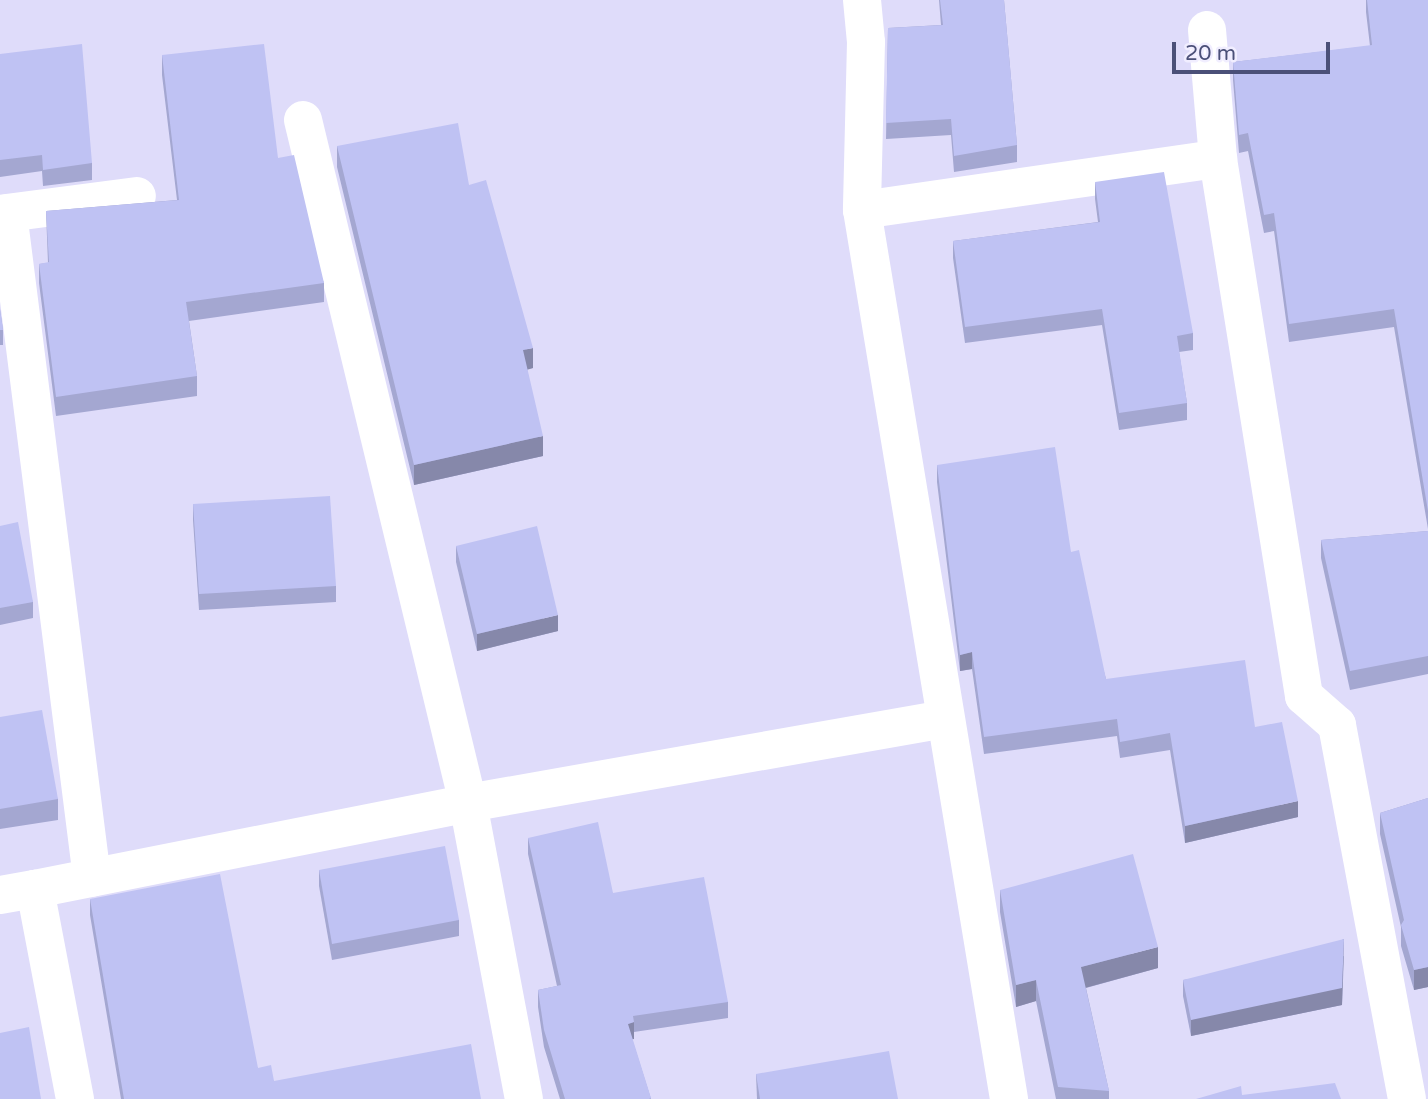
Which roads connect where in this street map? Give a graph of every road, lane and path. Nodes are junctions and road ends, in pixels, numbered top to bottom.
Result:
1 (862, 0) edge
2 (1207, 30) dead end
3 (303, 120) dead end
4 (1218, 159) junction
5 (137, 196) dead end
6 (862, 210) junction
7 (4, 214) edge
8 (945, 719) junction
9 (468, 803) junction
10 (92, 878) junction
11 (18, 892) edge
12 (75, 1099) edge
13 (523, 1099) edge
14 (1009, 1099) edge
15 (1407, 1099) edge

1 - 6 street
2 - 4 street
3 - 9 street
4 - 6 street
4 - 15 street
5 - 7 street
6 - 8 street
7 - 10 street
8 - 9 street
8 - 14 street
9 - 10 street
9 - 13 street
10 - 11 street
11 - 12 street

